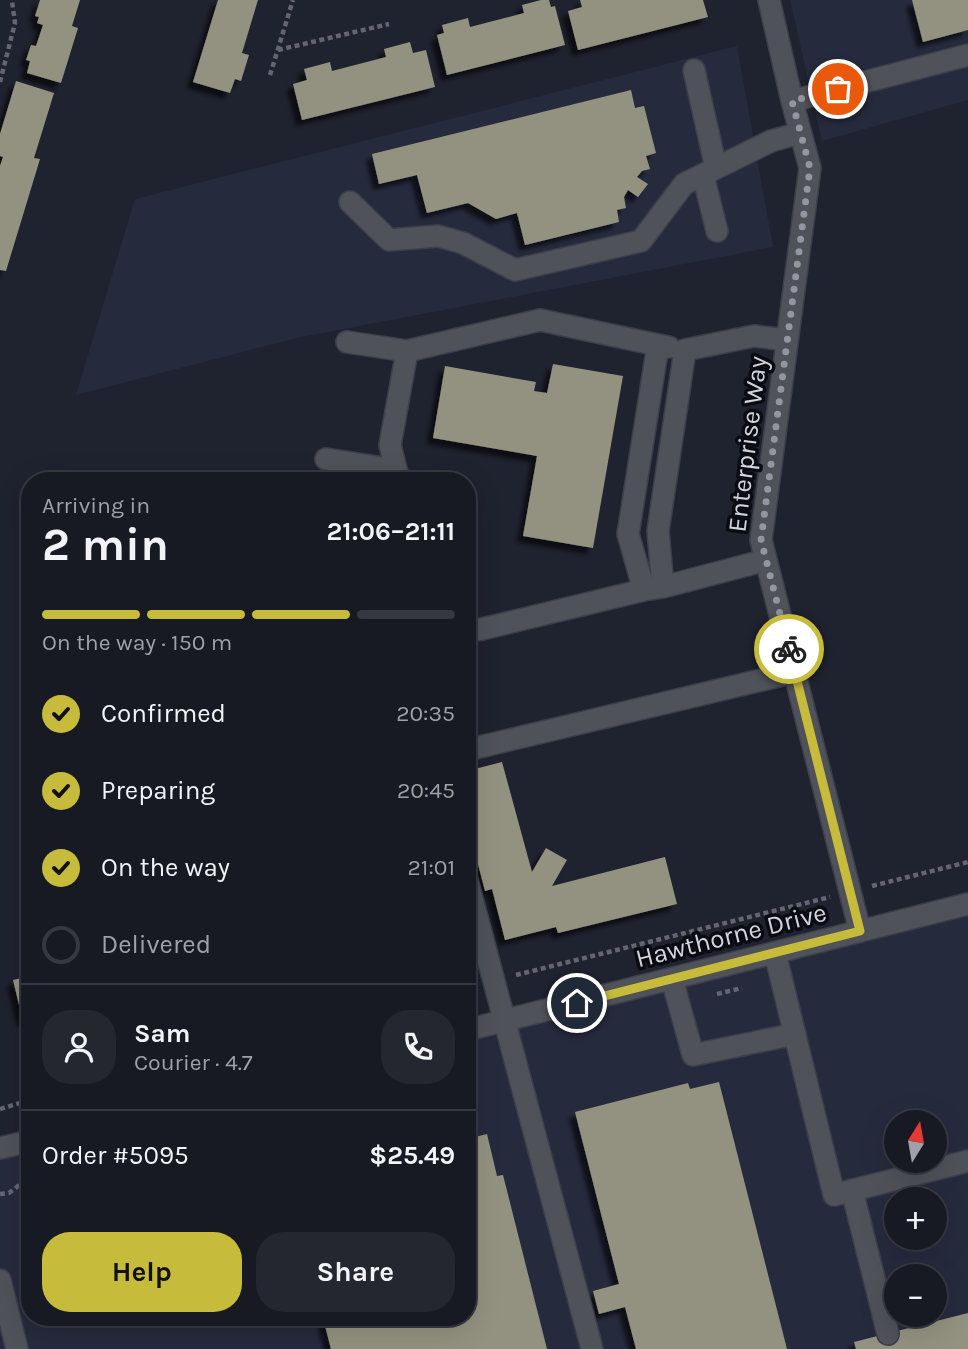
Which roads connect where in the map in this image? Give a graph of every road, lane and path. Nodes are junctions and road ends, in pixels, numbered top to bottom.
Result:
1 (293, 0) edge
2 (768, 0) edge
3 (12, 1) edge
4 (389, 24) dead end
5 (278, 50) junction
6 (968, 55) edge
7 (694, 70) dead end
8 (270, 75) dead end
9 (0, 82) edge
10 (792, 101) junction
11 (800, 134) junction
12 (709, 171) junction
13 (350, 202) dead end
14 (717, 231) dead end
15 (787, 340) junction
16 (347, 342) dead end
17 (657, 345) junction
18 (685, 350) junction
19 (407, 351) junction
20 (326, 459) dead end
21 (381, 472) edge
22 (397, 472) edge
23 (766, 560) junction
24 (654, 589) junction
25 (476, 629) edge
26 (794, 672) junction
27 (476, 748) edge
28 (968, 862) edge
29 (882, 884) dead end
30 (809, 901) dead end
31 (968, 904) edge
32 (476, 914) edge
33 (860, 931) junction
34 (775, 953) junction
35 (672, 979) junction
36 (494, 981) junction
37 (505, 1020) junction
38 (476, 1028) edge
39 (795, 1034) junction
40 (21, 1102) edge
41 (0, 1108) edge
42 (21, 1143) edge
43 (0, 1149) edge
44 (968, 1161) edge
45 (21, 1184) edge
46 (852, 1191) junction
47 (0, 1194) edge
48 (0, 1280) edge
49 (888, 1334) dead end
50 (10, 1344) edge
51 (592, 1349) edge

1 - 5 path
2 - 10 street, Enterprise Way
3 - 9 path
4 - 5 path
5 - 8 path
6 - 10 street
7 - 12 street
10 - 11 street, Enterprise Way
11 - 12 street
11 - 15 street, Enterprise Way
12 - 13 street
12 - 14 street
15 - 18 street
15 - 23 street, Enterprise Way
16 - 19 street
17 - 18 street
17 - 19 street
17 - 24 street
18 - 24 street
19 - 22 street
20 - 21 street
23 - 24 street
23 - 26 street, Enterprise Way
24 - 25 street
26 - 27 street
26 - 33 street, Enterprise Way
28 - 29 path
30 - 36 path
31 - 33 street, Hawthorne Drive
32 - 36 street
33 - 34 street, Hawthorne Drive
34 - 35 street, Hawthorne Drive
34 - 39 street
35 - 37 street, Hawthorne Drive
35 - 39 street
36 - 37 street
37 - 38 street, Hawthorne Drive
37 - 51 street
39 - 46 street
40 - 41 path
42 - 43 street
44 - 46 street
45 - 47 path
46 - 49 street
48 - 50 street

